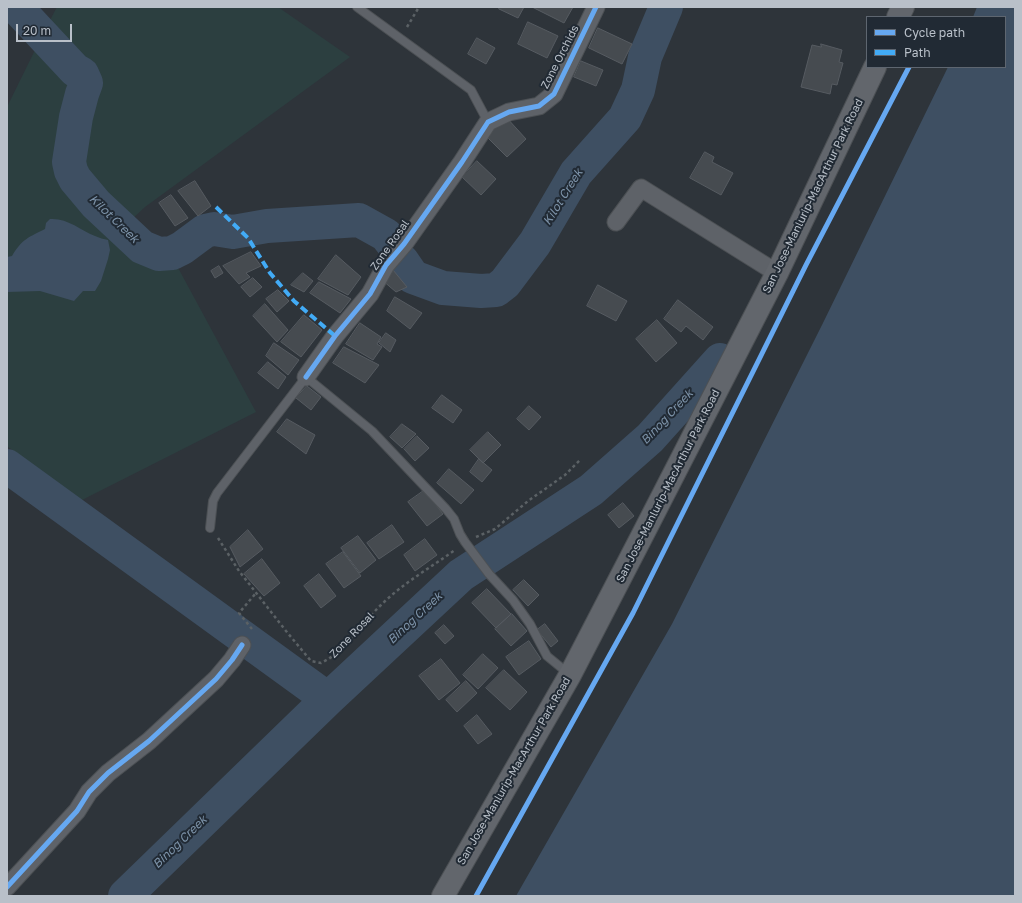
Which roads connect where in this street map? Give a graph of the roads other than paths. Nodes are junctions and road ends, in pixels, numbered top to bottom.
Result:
1 (356, 7) edge
2 (596, 7) edge
3 (903, 7) edge
4 (898, 16) edge
5 (875, 68) edge
6 (488, 122) junction
7 (616, 222) dead end
8 (777, 273) junction
9 (306, 377) junction
10 (210, 528) road end
11 (242, 645) dead end
12 (570, 675) junction
13 (7, 887) edge
14 (443, 896) edge

1 - 6 lane
2 - 6 street, Zone Orchids
3 - 4 main road
5 - 8 main road, San Jose-Manlurip-MacArthur Park Road
6 - 9 street, Zone Rosal
7 - 8 street
8 - 12 main road, San Jose-Manlurip-MacArthur Park Road
9 - 10 lane, Zone Rosal
9 - 12 lane
11 - 13 street
12 - 14 main road, San Jose-Manlurip-MacArthur Park Road

